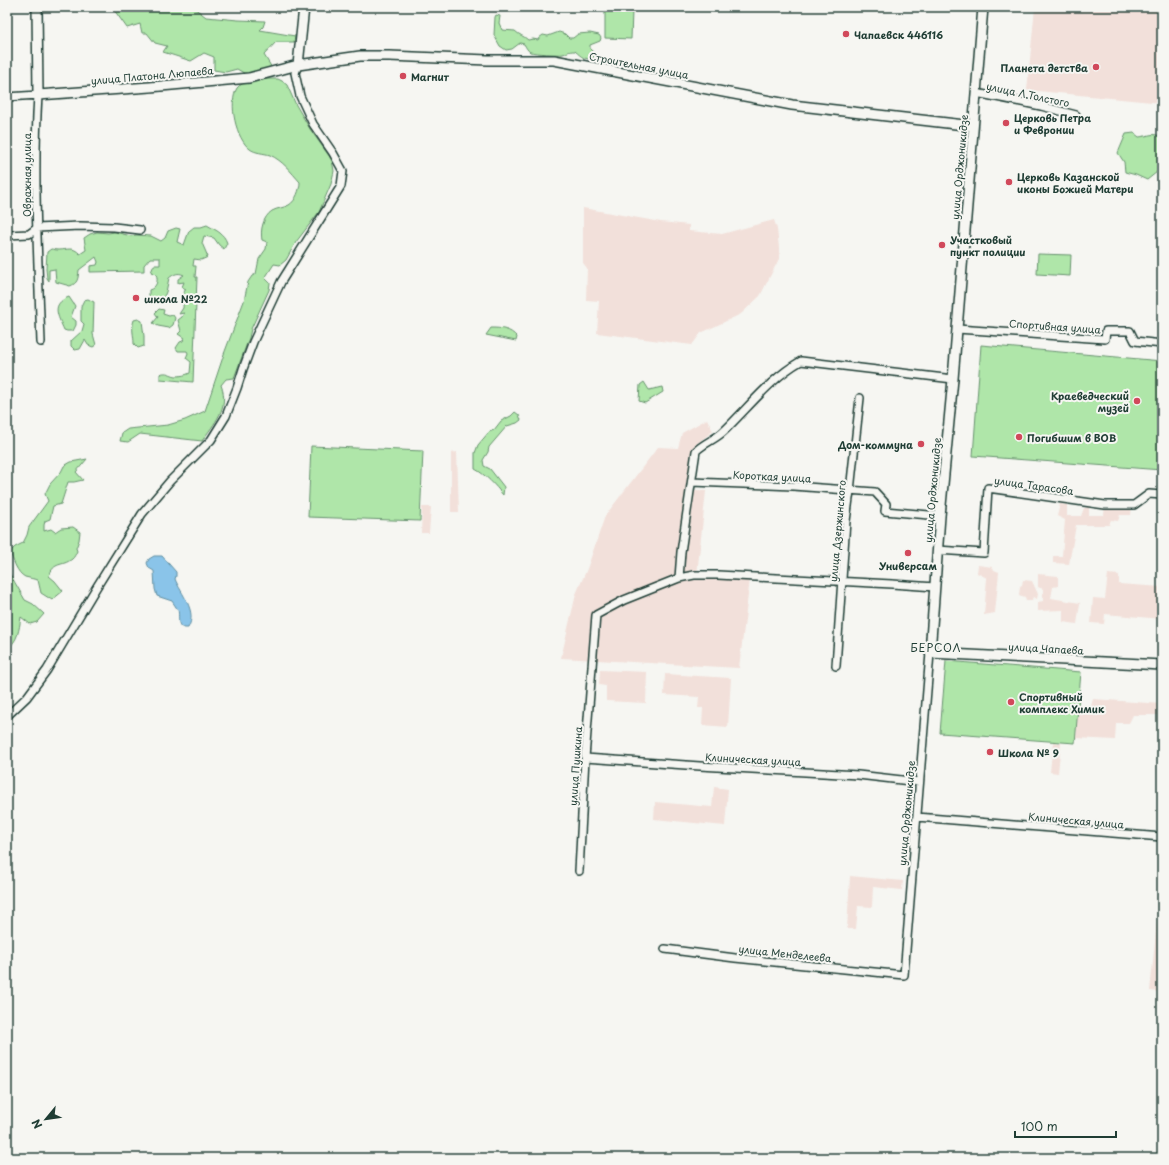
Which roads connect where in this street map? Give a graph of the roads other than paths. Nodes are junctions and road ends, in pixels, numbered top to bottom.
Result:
1 (37, 7) edge
2 (304, 7) edge
3 (983, 7) edge
4 (298, 65) junction
5 (976, 93) junction
6 (38, 95) junction
7 (7, 97) edge
8 (1076, 115) dead end
9 (973, 126) junction
10 (37, 228) junction
11 (140, 230) dead end
12 (7, 234) edge
13 (957, 329) junction
14 (41, 342) dead end
15 (1162, 344) edge
16 (953, 379) junction
17 (860, 398) dead end
18 (692, 482) junction
19 (850, 491) junction
20 (1162, 495) edge
21 (940, 516) junction
22 (937, 550) junction
23 (679, 578) junction
24 (842, 581) junction
25 (935, 588) junction
26 (930, 653) junction
27 (1162, 665) edge
28 (836, 666) dead end
29 (7, 716) edge
30 (585, 758) junction
31 (919, 782) junction
32 (916, 817) junction
33 (1162, 837) edge
34 (579, 871) dead end
35 (665, 950) dead end
36 (904, 975) joint

1 - 6 street, Овражная улица
2 - 4 street
3 - 5 street, улица Орджоникидзе
4 - 6 street, улица Платона Люпаева
4 - 9 street, Строительная улица
4 - 29 street
5 - 8 street, улица Л.Толстого
5 - 9 street, улица Орджоникидзе
6 - 7 street, улица Платона Люпаева
6 - 10 street, Овражная улица
9 - 13 street, улица Орджоникидзе
10 - 11 street
10 - 12 street
10 - 14 street, Овражная улица
13 - 15 street, Спортивная улица
13 - 16 street, улица Орджоникидзе
16 - 18 street
16 - 21 street, улица Орджоникидзе
17 - 19 street, улица Дзержинского
18 - 19 street, Короткая улица
18 - 23 street
19 - 21 street, Короткая улица
19 - 24 street, улица Дзержинского
20 - 22 street, улица Тарасова
21 - 22 street, улица Орджоникидзе
22 - 25 street, улица Орджоникидзе
23 - 24 street
23 - 30 street, улица Пушкина
24 - 25 street
24 - 28 street, улица Дзержинского
25 - 26 street, улица Орджоникидзе
26 - 27 street, улица Чапаева
26 - 31 street, улица Орджоникидзе
30 - 31 street, Клиническая улица
30 - 34 street, улица Пушкина
31 - 32 street, улица Орджоникидзе
32 - 33 street, Клиническая улица
32 - 36 street, улица Орджоникидзе
35 - 36 street, улица Менделеева

